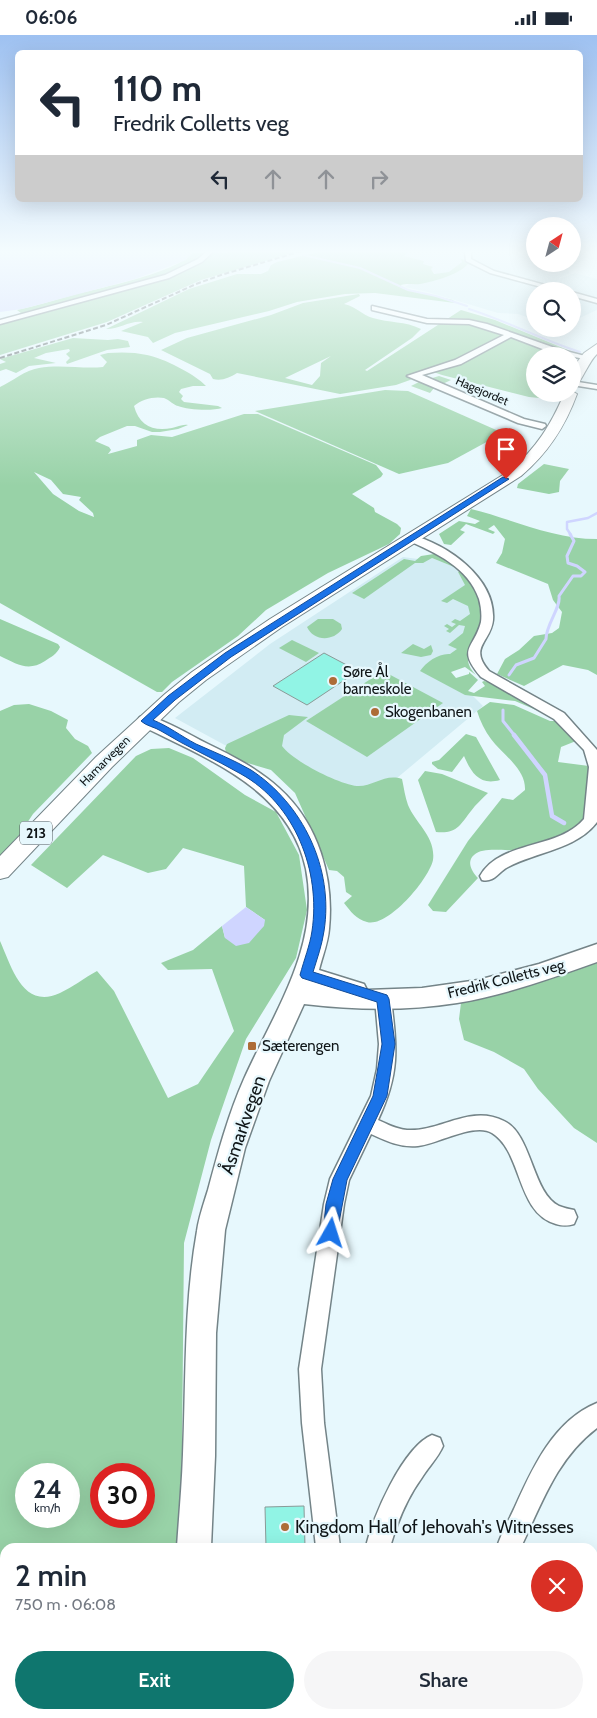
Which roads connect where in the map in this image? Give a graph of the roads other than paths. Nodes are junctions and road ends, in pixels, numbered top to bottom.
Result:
1 (495, 329) edge
2 (511, 334) junction
3 (597, 348) edge
4 (585, 357) junction
5 (581, 366) edge
6 (581, 387) edge
7 (597, 387) edge
8 (567, 402) edge
9 (542, 426) dead end
10 (411, 539) junction
11 (140, 726) junction
12 (0, 871) edge
13 (487, 877) dead end
14 (597, 953) edge
15 (302, 984) junction
16 (383, 999) junction
17 (368, 1124) junction
18 (567, 1217) dead end
19 (597, 1413) edge
20 (432, 1446) dead end
21 (194, 1543) edge
22 (328, 1543) edge
23 (379, 1543) edge
24 (511, 1543) edge

1 - 2 street
2 - 4 street
2 - 9 street, Hagejordet
3 - 4 main road
4 - 5 main road, Hamarvegen / 213
6 - 7 street
8 - 10 main road, Hamarvegen / 213
10 - 11 main road, Hamarvegen / 213
10 - 13 street
11 - 12 main road, Hamarvegen / 213
11 - 15 main road, Åsmarkvegen
14 - 16 main road, Fredrik Colletts veg
15 - 16 main road, Fredrik Colletts veg
15 - 21 main road, Åsmarkvegen
16 - 17 street
17 - 18 street
17 - 22 street
19 - 24 street
20 - 23 street

